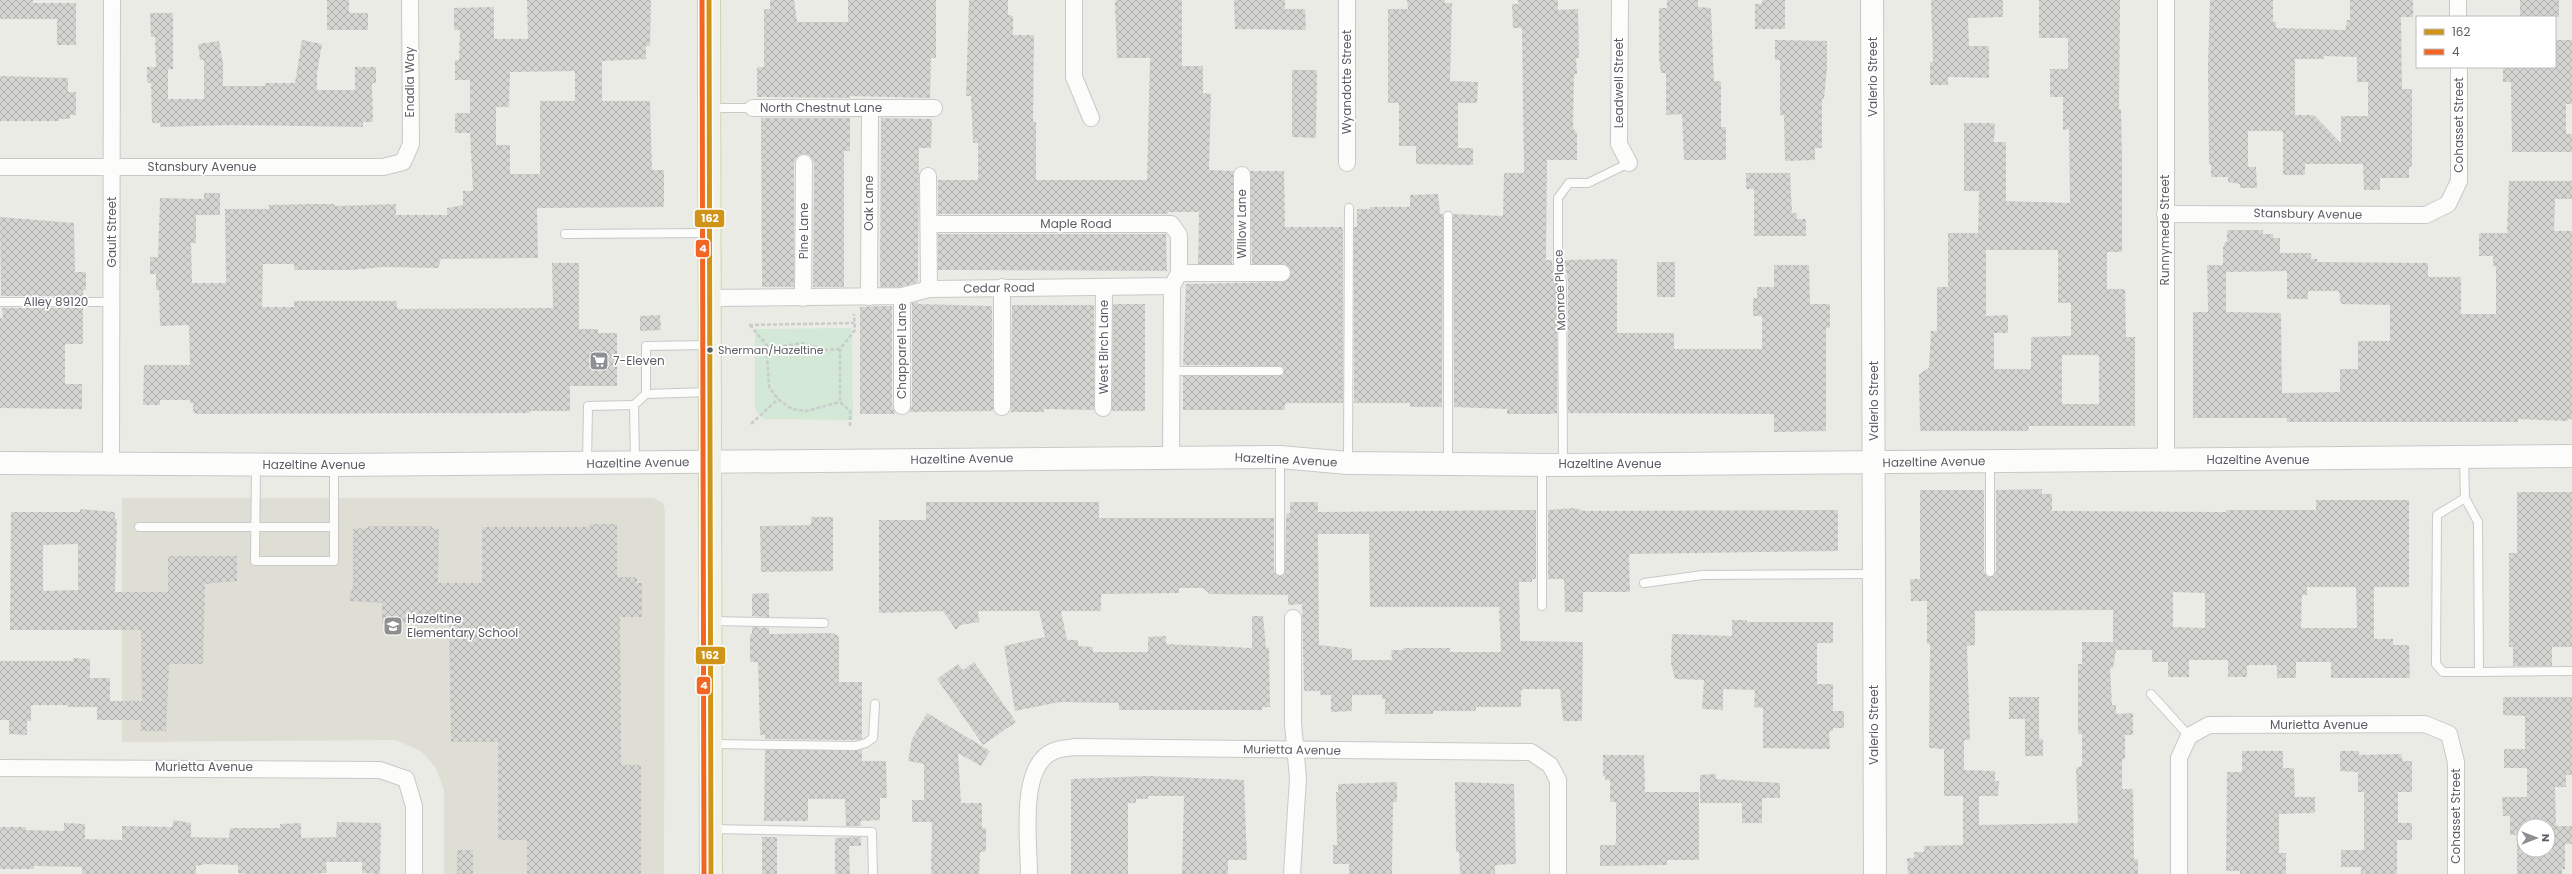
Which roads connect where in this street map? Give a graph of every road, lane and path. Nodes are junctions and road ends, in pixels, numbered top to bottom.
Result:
1 (112, 0) edge
2 (410, 0) edge
3 (709, 0) edge
4 (1074, 0) edge
5 (1348, 0) edge
6 (1620, 0) edge
7 (1872, 0) edge
8 (2166, 0) edge
9 (2458, 0) edge
10 (2458, 16) edge
11 (2459, 68) edge
12 (709, 108) junction
13 (753, 108) joint
14 (870, 108) junction
15 (934, 108) dead end
16 (1091, 118) dead end
17 (403, 162) joint
18 (804, 163) dead end
19 (1348, 163) dead end
20 (1629, 163) joint
21 (0, 167) edge
22 (112, 167) junction
23 (1242, 175) dead end
24 (928, 176) dead end
25 (2448, 204) joint
26 (1349, 208) dead end
27 (2165, 214) junction
28 (1448, 216) dead end
29 (928, 224) junction
30 (709, 233) junction
31 (565, 234) dead end
32 (1242, 273) junction
33 (1282, 273) dead end
34 (1175, 280) junction
35 (1002, 287) junction
36 (1104, 287) junction
37 (929, 289) junction
38 (902, 296) junction
39 (862, 297) junction
40 (709, 298) junction
41 (803, 298) junction
42 (0, 302) edge
43 (112, 302) junction
44 (854, 324) junction
45 (709, 345) junction
46 (770, 349) junction
47 (840, 349) junction
48 (1171, 371) junction
49 (1279, 371) dead end
50 (710, 392) junction
51 (646, 394) junction
52 (778, 399) junction
53 (840, 402) junction
54 (634, 406) junction
55 (902, 406) dead end
56 (1002, 407) dead end
57 (1103, 408) dead end
58 (751, 424) dead end
59 (850, 426) dead end
60 (2572, 456) edge
61 (1171, 457) junction
62 (1280, 457) junction
63 (2464, 458) junction
64 (2166, 460) junction
65 (711, 462) junction
66 (1990, 462) junction
67 (0, 463) edge
68 (635, 463) junction
69 (1348, 463) junction
70 (1875, 463) junction
71 (111, 464) junction
72 (587, 464) junction
73 (1448, 464) junction
74 (1552, 464) junction
75 (256, 465) junction
76 (334, 465) junction
77 (2465, 498) junction
78 (139, 527) dead end
79 (334, 527) junction
80 (255, 528) junction
81 (1280, 571) dead end
82 (1990, 572) dead end
83 (1874, 574) junction
84 (1644, 583) dead end
85 (1542, 606) dead end
86 (1292, 618) dead end
87 (710, 621) junction
88 (824, 623) dead end
89 (2572, 671) edge
90 (2479, 672) junction
91 (2151, 694) dead end
92 (875, 704) dead end
93 (2449, 734) joint
94 (2189, 736) junction
95 (710, 744) junction
96 (1296, 750) junction
97 (0, 768) edge
98 (710, 830) junction
99 (414, 874) edge
100 (711, 874) edge
101 (873, 874) edge
102 (1029, 874) edge
103 (1292, 874) edge
104 (1558, 874) edge
105 (1875, 874) edge
106 (2179, 874) edge
107 (2456, 874) edge

1 - 22 street, Gault Street
2 - 17 street, Enadia Way
3 - 12 main road
4 - 16 street
5 - 19 street, Wyandotte Street
6 - 20 street, Leadwell Street
7 - 70 street, Valerio Street
8 - 27 street, Runnymede Street
9 - 10 street
11 - 25 street, Cohasset Street
12 - 13 lane, North Chestnut Lane
12 - 30 main road
13 - 14 street, North Chestnut Lane
14 - 15 street, North Chestnut Lane
14 - 39 street, Oak Lane
17 - 22 street, Stansbury Avenue
18 - 41 street, Pine Lane
20 - 74 lane, Monroe Place
21 - 22 street, Stansbury Avenue
22 - 43 street, Gault Street
23 - 32 street, Willow Lane
24 - 29 street
25 - 27 street, Stansbury Avenue
26 - 69 lane
27 - 64 street, Runnymede Street
28 - 73 lane
29 - 34 street, Maple Road
29 - 37 street
30 - 31 lane
30 - 40 main road
32 - 33 street, Cedar Road
32 - 34 street, Cedar Road
34 - 36 street, Cedar Road
34 - 48 street, Maple Road
35 - 36 street, Cedar Road
35 - 37 street, Cedar Road
35 - 56 street
36 - 57 street, West Birch Lane
37 - 38 street, Cedar Road
38 - 39 street, Cedar Road
38 - 55 street, Chapparel Lane
39 - 41 street, Cedar Road
39 - 44 path
40 - 41 street, Cedar Road
40 - 45 main road
42 - 43 lane, Alley 89120
43 - 71 street, Gault Street
44 - 46 path
44 - 47 path
45 - 50 main road
45 - 51 lane
46 - 47 path
46 - 52 path
47 - 53 path
48 - 49 lane
48 - 61 street, Maple Road
50 - 51 lane
50 - 65 main road
51 - 54 lane
52 - 53 path
52 - 58 path
53 - 59 path
54 - 68 lane
54 - 72 lane
60 - 63 street, Hazeltine Avenue
61 - 62 street, Hazeltine Avenue
61 - 65 street, Hazeltine Avenue
62 - 69 street, Hazeltine Avenue
62 - 81 lane
63 - 64 street, Hazeltine Avenue
63 - 77 lane
64 - 66 street, Hazeltine Avenue
65 - 68 street, Hazeltine Avenue
65 - 87 main road
66 - 70 street, Hazeltine Avenue
66 - 82 lane
67 - 71 street, Hazeltine Avenue
68 - 72 street, Hazeltine Avenue
69 - 73 street, Hazeltine Avenue
70 - 74 street, Hazeltine Avenue
70 - 83 street, Valerio Street
71 - 75 street, Hazeltine Avenue
72 - 76 street, Hazeltine Avenue
73 - 74 street, Hazeltine Avenue
74 - 85 lane
75 - 76 street, Hazeltine Avenue
75 - 80 lane
76 - 79 lane
77 - 90 lane
77 - 90 lane
78 - 80 lane
79 - 80 lane
79 - 80 lane
83 - 84 lane
83 - 105 street, Valerio Street
86 - 96 street
87 - 88 lane
87 - 95 main road
89 - 90 lane
91 - 94 lane
92 - 95 lane
93 - 94 street, Murietta Avenue
93 - 107 street, Cohasset Street
94 - 106 street
95 - 98 main road
96 - 102 street, Murietta Avenue
96 - 103 street
96 - 104 street, Murietta Avenue
97 - 99 street, Murietta Avenue
98 - 100 main road
98 - 101 lane

